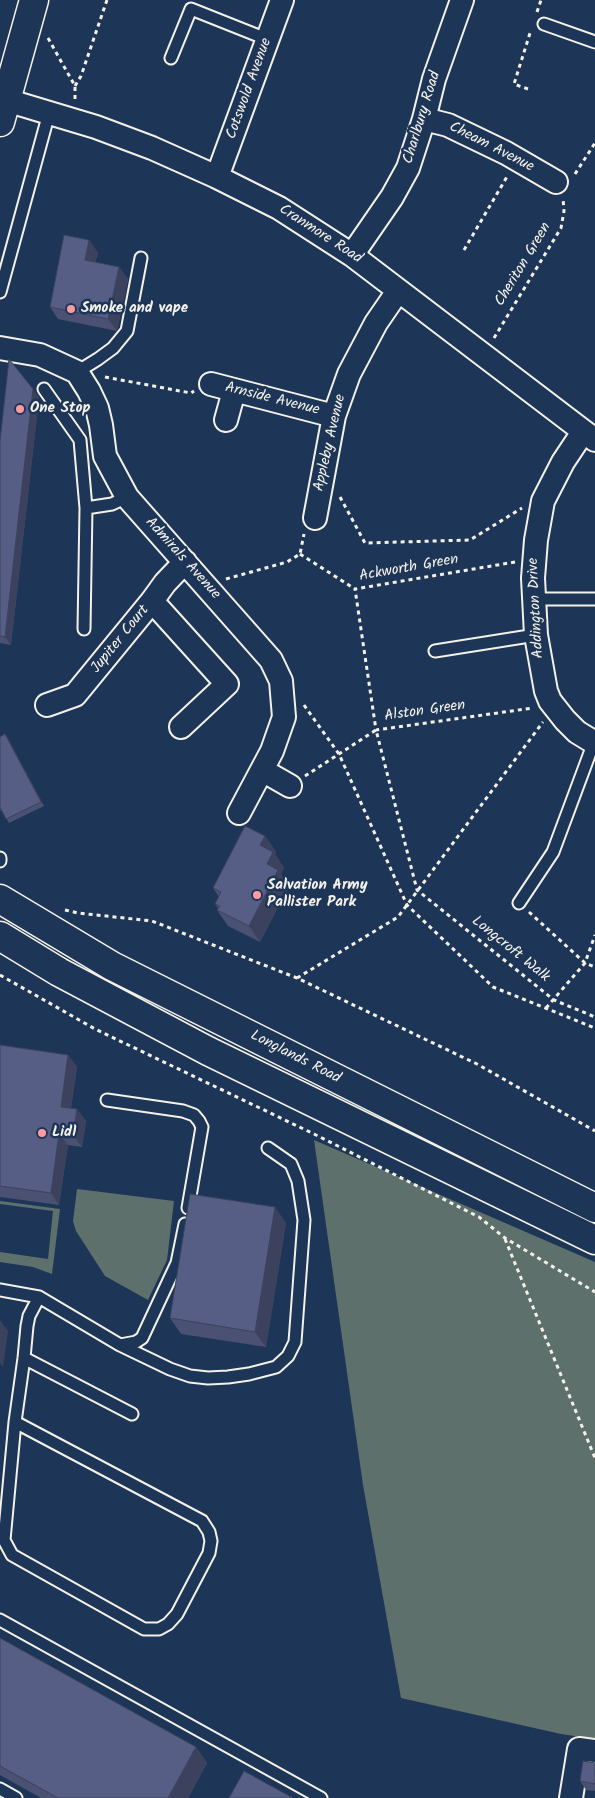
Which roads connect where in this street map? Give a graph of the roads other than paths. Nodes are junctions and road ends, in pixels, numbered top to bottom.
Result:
1 (282, 0) edge
2 (462, 0) edge
3 (33, 4) edge
4 (193, 5) edge
5 (539, 23) road end
6 (269, 40) junction
7 (595, 42) edge
8 (171, 58) dead end
9 (3, 111) edge
10 (50, 113) junction
11 (424, 119) junction
12 (217, 177) junction
13 (556, 182) road end
14 (352, 255) junction
15 (141, 258) dead end
16 (398, 291) junction
17 (0, 292) edge
18 (0, 348) edge
19 (77, 372) junction
20 (211, 384) road end
21 (44, 388) dead end
22 (234, 391) junction
23 (334, 416) junction
24 (226, 420) dead end
25 (589, 436) edge
26 (127, 497) junction
27 (86, 508) junction
28 (315, 518) road end
29 (185, 562) junction
30 (595, 599) edge
31 (152, 601) junction
32 (534, 601) junction
33 (84, 629) dead end
34 (536, 635) junction
35 (435, 651) dead end
36 (47, 704) dead end
37 (181, 727) dead end
38 (594, 743) edge
39 (262, 770) junction
40 (290, 786) road end
41 (239, 813) dead end
42 (0, 899) edge
43 (519, 903) road end
44 (0, 936) edge
45 (107, 1100) dead end
46 (268, 1148) dead end
47 (595, 1208) edge
48 (595, 1240) edge
49 (0, 1290) edge
50 (39, 1298) junction
51 (120, 1345) junction
52 (24, 1358) junction
53 (132, 1414) dead end
54 (15, 1422) junction
55 (0, 1620) edge
56 (587, 1750) edge
57 (0, 1789) edge
58 (16, 1798) edge
59 (321, 1798) edge
60 (571, 1798) edge

1 - 6 street, Cotswold Avenue
2 - 11 street, Charlbury Road
3 - 9 main road
4 - 6 lane
4 - 8 lane
5 - 7 lane
6 - 12 street, Cotswold Avenue
9 - 10 street, Cranmore Road
10 - 12 street, Cranmore Road
10 - 17 lane
11 - 13 street, Cheam Avenue
11 - 14 street, Charlbury Road
12 - 14 street, Cranmore Road
14 - 16 street, Cranmore Road
15 - 19 lane
16 - 23 street, Appleby Avenue
16 - 25 street, Cranmore Road
18 - 19 street
19 - 26 street, Admirals Avenue
20 - 22 street, Arnside Avenue
21 - 27 lane
22 - 23 street, Arnside Avenue
22 - 24 street
23 - 28 street, Appleby Avenue
25 - 32 street, Addington Drive
26 - 27 lane
26 - 29 street, Admirals Avenue
27 - 33 lane
29 - 31 street, Jupiter Court
29 - 39 street, Admirals Avenue
30 - 32 lane
31 - 36 street, Jupiter Court
31 - 37 street
32 - 34 street, Addington Drive
34 - 35 lane
34 - 38 street, Addington Drive
38 - 43 lane
39 - 40 street
39 - 41 street, Admirals Avenue
42 - 47 main road, Longlands Road
44 - 48 main road, Longlands Road
45 - 51 lane
46 - 51 lane
49 - 50 lane
50 - 51 lane
50 - 52 lane
52 - 53 lane
52 - 54 lane
54 - 54 lane
55 - 59 lane
56 - 60 street
57 - 58 lane

